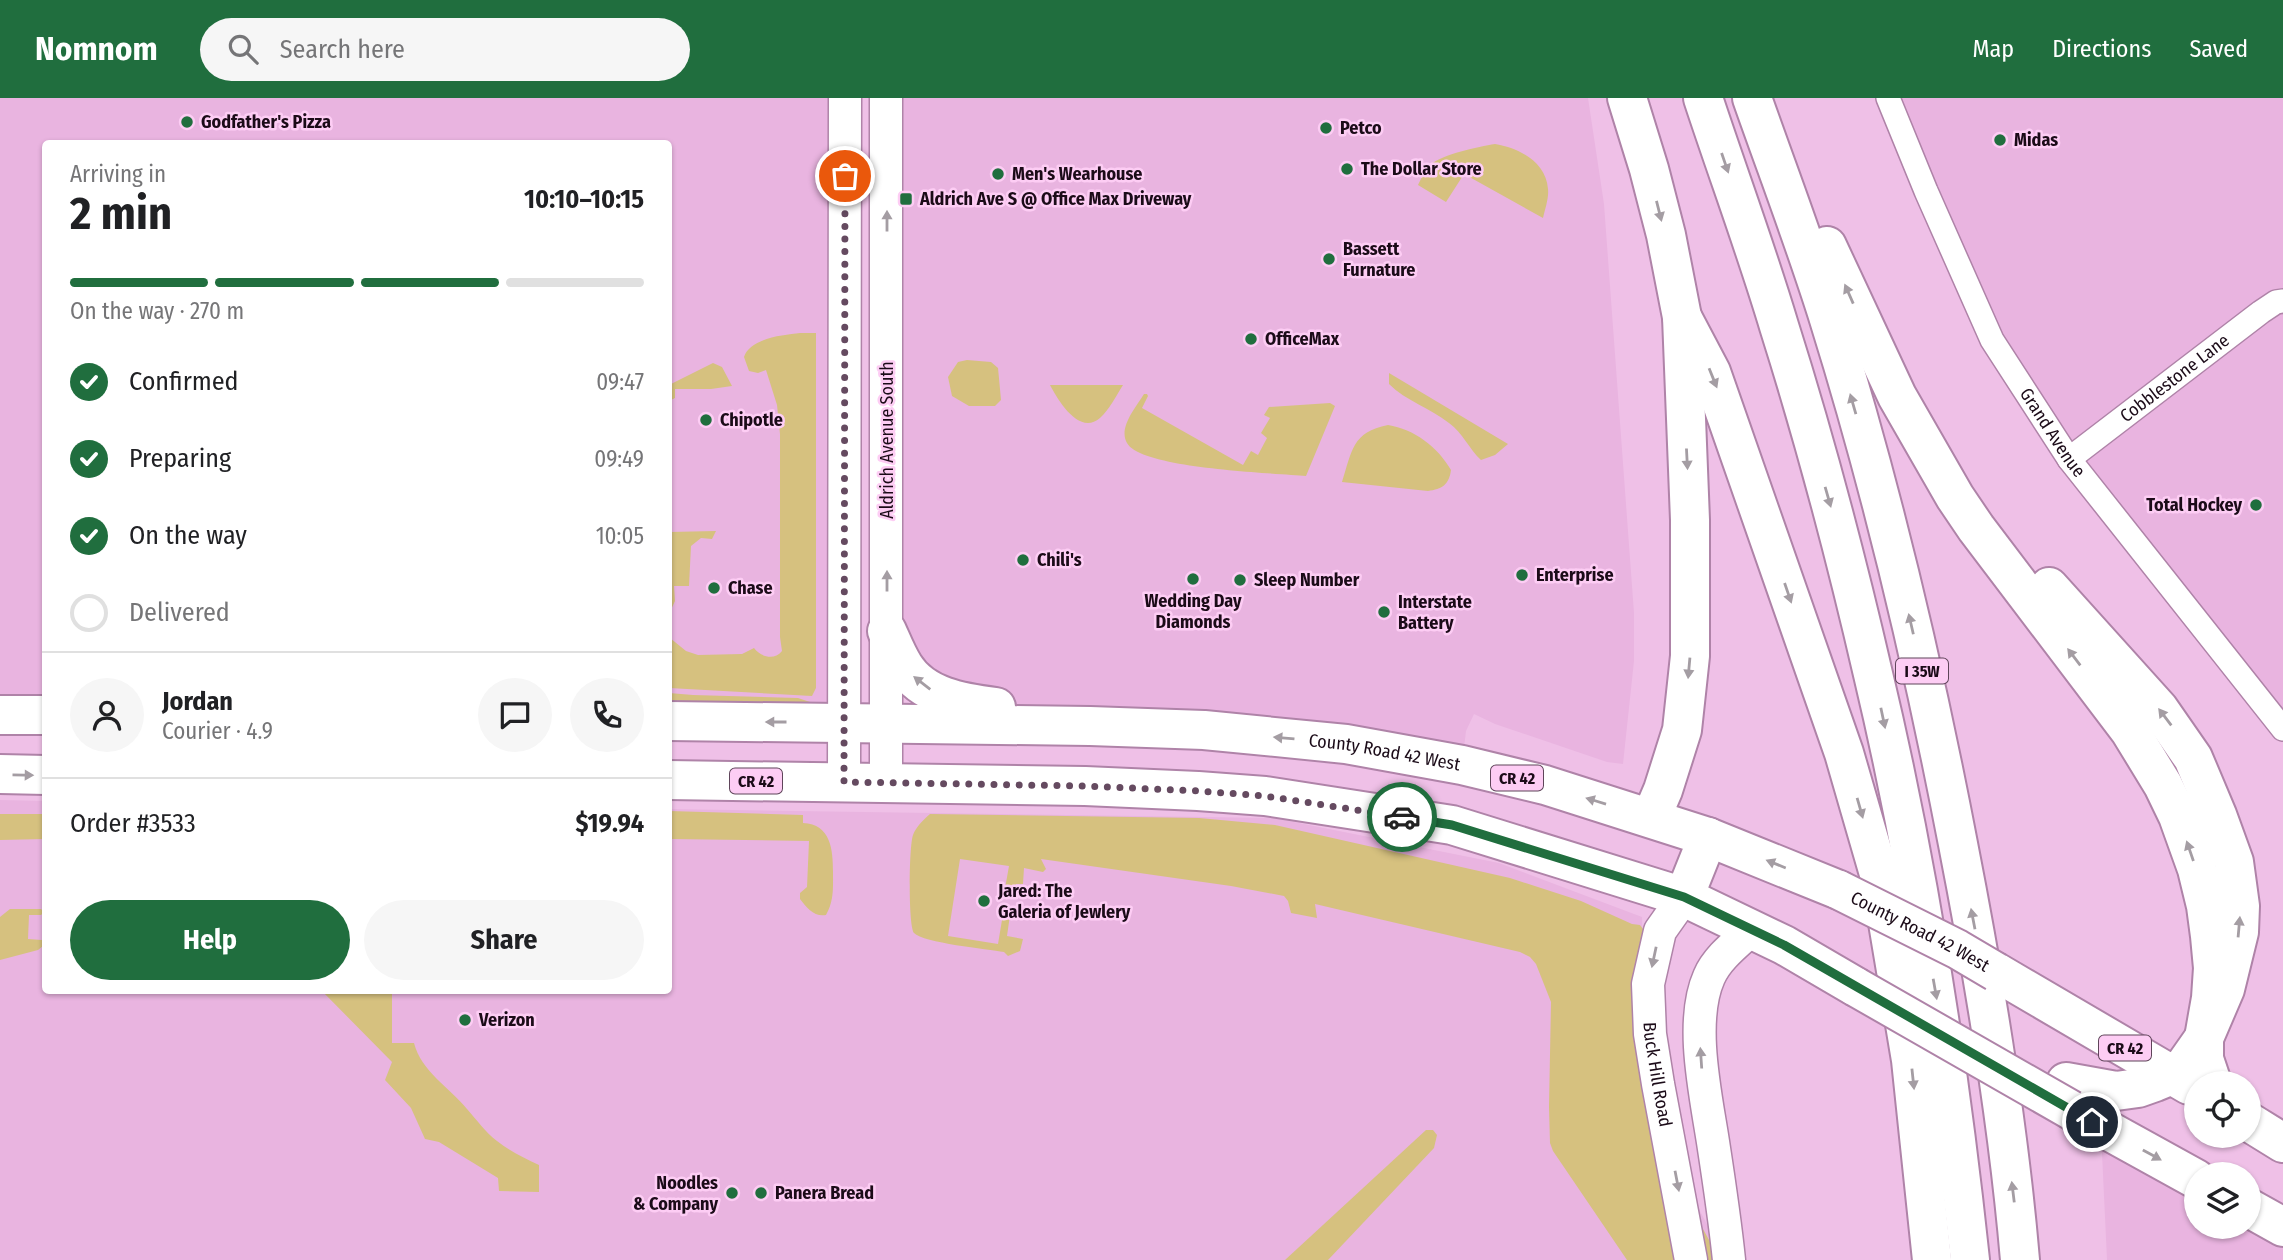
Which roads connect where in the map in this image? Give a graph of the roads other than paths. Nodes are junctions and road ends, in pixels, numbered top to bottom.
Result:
1 (845, 98) edge
2 (886, 98) edge
3 (1627, 98) edge
4 (1703, 98) edge
5 (1752, 98) edge
6 (1761, 98) edge
7 (1888, 98) edge
8 (2283, 300) edge
9 (1682, 317) junction
10 (2069, 459) junction
11 (887, 631) junction
12 (0, 715) edge
13 (42, 716) edge
14 (672, 721) edge
15 (844, 722) junction
16 (887, 722) junction
17 (2283, 729) edge
18 (1204, 730) junction
19 (0, 774) edge
20 (42, 775) edge
21 (672, 780) edge
22 (844, 782) junction
23 (886, 782) junction
24 (1651, 818) junction
25 (1708, 837) junction
26 (1684, 897) junction
27 (1752, 929) junction
28 (2204, 1038) junction
29 (2188, 1071) edge
30 (2208, 1071) edge
31 (2184, 1082) edge
32 (2069, 1096) junction
33 (2261, 1129) edge
34 (2283, 1143) edge
35 (2184, 1171) edge
36 (1691, 1260) edge
37 (1729, 1260) edge
38 (1932, 1260) edge
39 (1970, 1260) edge
40 (2020, 1260) edge

1 - 15 street
11 -> 2 street, Aldrich Avenue South
3 -> 9 highway
4 -> 39 highway, I 35W
40 -> 5 highway, I 35W
28 -> 6 highway
7 - 10 street, Grand Avenue
8 - 10 street, Cobblestone Lane
9 -> 24 highway
9 -> 38 highway
10 - 17 street, Grand Avenue
11 - 16 street, Aldrich Avenue South
18 -> 11 highway
12 - 13 highway
15 -> 14 highway, County Road 42 West / CR 42
15 - 16 highway, County Road 42 West / CR 42
15 - 22 street
16 - 18 highway, County Road 42 West / CR 42
16 - 23 street, Aldrich Avenue South
24 -> 18 highway, County Road 42 West / CR 42
19 -> 20 highway
21 - 22 highway, CR 42
22 - 23 highway, CR 42
23 - 26 highway, CR 42
24 - 25 highway, County Road 42 West / CR 42
25 - 26 highway
31 -> 25 highway, County Road 42 West / CR 42, bridge
26 - 27 highway, CR 42
26 -> 36 street, Buck Hill Road
27 - 32 highway, CR 42, bridge
37 -> 27 street
28 - 29 highway
28 - 30 highway
31 - 32 highway
32 -> 35 highway
33 - 34 highway

